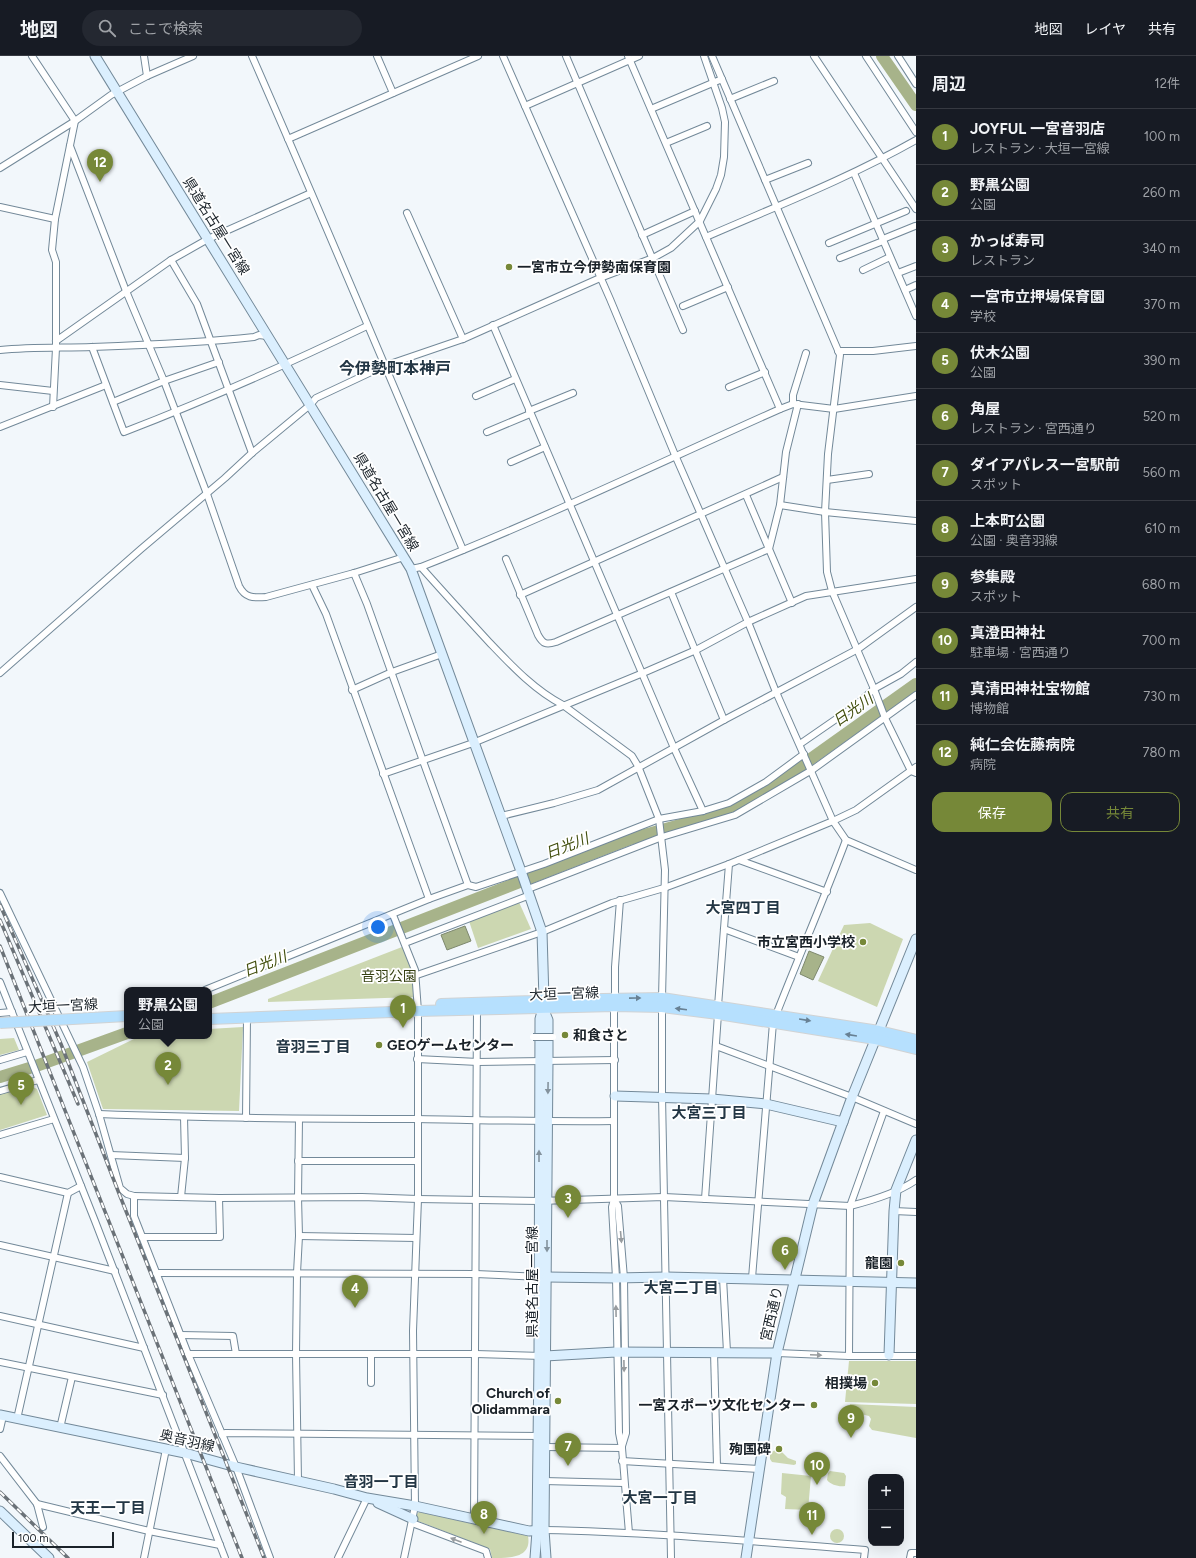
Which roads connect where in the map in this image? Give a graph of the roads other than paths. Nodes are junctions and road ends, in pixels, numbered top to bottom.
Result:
1 (32, 56) edge
2 (95, 56) edge
3 (144, 56) edge
4 (193, 56) edge
5 (252, 56) edge
6 (377, 56) edge
7 (478, 56) edge
8 (503, 56) edge
9 (566, 56) edge
10 (639, 56) edge
11 (704, 56) edge
12 (712, 56) edge
13 (814, 56) edge
14 (866, 56) edge
15 (898, 56) edge
16 (629, 58) edge
17 (147, 76) junction
18 (722, 79) junction
19 (774, 81) dead end
20 (713, 83) junction
21 (578, 84) junction
22 (916, 84) edge
23 (117, 92) junction
24 (392, 94) junction
25 (730, 99) junction
26 (525, 106) junction
27 (651, 110) junction
28 (75, 121) junction
29 (707, 126) dead end
30 (916, 132) edge
31 (288, 139) junction
32 (916, 140) edge
33 (666, 143) junction
34 (70, 146) junction
35 (883, 159) junction
36 (808, 163) dead end
37 (0, 168) edge
38 (854, 173) junction
39 (765, 180) junction
40 (311, 193) junction
41 (776, 206) junction
42 (0, 207) edge
43 (916, 209) edge
44 (695, 211) junction
45 (906, 211) dead end
46 (408, 213) dead end
47 (55, 219) junction
48 (700, 221) junction
49 (876, 224) junction
50 (915, 226) edge
51 (642, 235) junction
52 (706, 237) junction
53 (208, 239) junction
54 (883, 240) junction
55 (829, 243) dead end
56 (890, 257) junction
57 (653, 258) junction
58 (840, 258) dead end
59 (171, 260) junction
60 (916, 266) edge
61 (862, 270) dead end
62 (898, 273) junction
63 (600, 278) junction
64 (916, 285) edge
65 (728, 287) junction
66 (905, 290) junction
67 (126, 291) junction
68 (684, 306) dead end
69 (914, 307) edge
70 (916, 316) edge
71 (493, 325) junction
72 (367, 326) junction
73 (683, 330) dead end
74 (267, 336) junction
75 (463, 339) junction
76 (212, 342) junction
77 (56, 344) junction
78 (149, 344) junction
79 (916, 346) edge
80 (92, 347) junction
81 (0, 350) edge
82 (838, 351) junction
83 (806, 353) dead end
84 (219, 362) junction
85 (286, 365) junction
86 (384, 366) junction
87 (765, 372) junction
88 (515, 379) junction
89 (164, 381) junction
90 (0, 385) edge
91 (106, 385) junction
92 (729, 387) dead end
93 (227, 389) junction
94 (53, 391) junction
95 (573, 393) dead end
96 (476, 396) dead end
97 (916, 396) edge
98 (113, 402) junction
99 (795, 404) junction
100 (310, 405) junction
101 (53, 407) junction
102 (780, 409) junction
103 (834, 409) junction
104 (175, 412) junction
105 (530, 413) junction
106 (0, 427) edge
107 (487, 432) dead end
108 (545, 447) junction
109 (252, 453) junction
110 (675, 455) junction
111 (511, 462) dead end
112 (869, 474) dead end
113 (783, 477) junction
114 (827, 480) junction
115 (207, 494) junction
116 (746, 495) junction
117 (570, 504) junction
118 (780, 505) junction
119 (825, 512) junction
120 (701, 514) junction
121 (916, 521) edge
122 (769, 549) junction
123 (463, 550) junction
124 (404, 557) junction
125 (506, 559) dead end
126 (594, 560) junction
127 (421, 567) junction
128 (411, 569) junction
129 (724, 569) junction
130 (354, 573) junction
131 (916, 579) edge
132 (312, 584) junction
133 (832, 591) junction
134 (671, 592) junction
135 (520, 595) junction
136 (792, 603) junction
137 (916, 607) edge
138 (618, 615) junction
139 (748, 622) junction
140 (858, 649) junction
141 (696, 650) junction
142 (442, 654) junction
143 (916, 662) edge
144 (392, 672) junction
145 (0, 673) edge
146 (643, 673) junction
147 (874, 688) junction
148 (352, 690) junction
149 (776, 692) junction
150 (916, 696) edge
151 (563, 705) junction
152 (885, 717) junction
153 (724, 720) junction
154 (474, 743) junction
155 (800, 744) junction
156 (674, 748) junction
157 (805, 754) junction
158 (422, 761) junction
159 (638, 766) junction
160 (811, 769) junction
161 (914, 770) edge
162 (383, 774) junction
163 (703, 811) junction
164 (501, 816) junction
165 (659, 820) junction
166 (833, 821) junction
167 (661, 836) junction
168 (846, 840) junction
169 (739, 860) junction
170 (729, 864) junction
171 (916, 870) edge
172 (522, 873) junction
173 (468, 885) junction
174 (664, 888) junction
175 (529, 891) junction
176 (827, 892) junction
177 (0, 893) edge
178 (429, 900) junction
179 (620, 900) junction
180 (393, 915) junction
181 (724, 929) junction
182 (542, 932) junction
183 (916, 939) edge
184 (404, 941) junction
185 (799, 957) junction
186 (416, 975) junction
187 (0, 982) edge
188 (212, 987) edge
189 (615, 1002) junction
190 (662, 1003) junction
191 (543, 1004) junction
192 (417, 1008) junction
193 (477, 1010) junction
194 (718, 1010) junction
195 (12, 1012) junction
196 (212, 1012) edge
197 (0, 1013) edge
198 (243, 1017) junction
199 (124, 1018) edge
200 (124, 1019) edge
201 (212, 1019) edge
202 (774, 1019) junction
203 (0, 1023) edge
204 (124, 1023) edge
205 (62, 1024) junction
206 (0, 1030) edge
207 (877, 1035) junction
208 (533, 1037) dead end
209 (553, 1037) dead end
210 (916, 1040) edge
211 (716, 1046) junction
212 (916, 1049) edge
213 (28, 1053) junction
214 (417, 1059) junction
215 (0, 1060) edge
216 (615, 1060) junction
217 (478, 1062) junction
218 (544, 1062) junction
219 (769, 1066) junction
220 (38, 1079) junction
221 (0, 1091) edge
222 (615, 1096) junction
223 (662, 1096) junction
224 (852, 1097) junction
225 (712, 1099) junction
226 (766, 1104) junction
227 (884, 1111) junction
228 (99, 1114) junction
229 (184, 1118) junction
230 (246, 1118) junction
231 (54, 1119) junction
232 (299, 1119) junction
233 (418, 1120) junction
234 (477, 1120) junction
235 (614, 1120) junction
236 (543, 1121) junction
237 (843, 1122) junction
238 (916, 1124) edge
239 (0, 1135) edge
240 (916, 1140) edge
241 (111, 1155) junction
242 (185, 1158) junction
243 (298, 1161) junction
244 (417, 1161) junction
245 (0, 1177) edge
246 (916, 1180) edge
247 (81, 1186) junction
248 (896, 1190) junction
249 (68, 1193) junction
250 (134, 1196) junction
251 (181, 1197) junction
252 (298, 1197) junction
253 (664, 1197) junction
254 (219, 1198) junction
255 (614, 1198) junction
256 (418, 1199) junction
257 (705, 1199) junction
258 (475, 1200) junction
259 (543, 1200) junction
260 (759, 1202) junction
261 (813, 1204) junction
262 (850, 1206) junction
263 (894, 1211) junction
264 (916, 1212) edge
265 (299, 1236) junction
266 (142, 1237) junction
267 (416, 1238) junction
268 (0, 1246) edge
269 (53, 1257) junction
270 (115, 1271) junction
271 (156, 1273) junction
272 (297, 1273) junction
273 (415, 1274) junction
274 (476, 1274) junction
275 (543, 1277) junction
276 (666, 1277) junction
277 (620, 1278) junction
278 (724, 1278) junction
279 (752, 1278) junction
280 (794, 1279) junction
281 (849, 1281) junction
282 (892, 1283) junction
283 (916, 1283) edge
284 (0, 1316) edge
285 (38, 1324) junction
286 (181, 1335) junction
287 (144, 1348) junction
288 (620, 1352) junction
289 (714, 1352) junction
290 (726, 1352) junction
291 (666, 1353) junction
292 (777, 1353) junction
293 (188, 1354) junction
294 (236, 1354) junction
295 (296, 1354) junction
296 (476, 1354) junction
297 (371, 1355) junction
298 (414, 1355) junction
299 (889, 1355) junction
300 (542, 1356) junction
301 (849, 1356) junction
302 (916, 1356) edge
303 (0, 1362) edge
304 (29, 1368) junction
305 (72, 1377) junction
306 (371, 1383) dead end
307 (163, 1395) junction
308 (2, 1415) edge
309 (17, 1419) junction
310 (60, 1428) junction
311 (0, 1429) edge
312 (298, 1434) junction
313 (222, 1435) junction
314 (415, 1436) junction
315 (475, 1436) junction
316 (542, 1436) junction
317 (545, 1447) junction
318 (622, 1448) junction
319 (166, 1450) junction
320 (185, 1453) junction
321 (0, 1456) edge
322 (622, 1461) junction
323 (670, 1464) junction
324 (717, 1466) junction
325 (236, 1467) junction
326 (759, 1470) junction
327 (298, 1481) junction
328 (544, 1481) junction
329 (624, 1483) junction
330 (368, 1498) junction
331 (37, 1504) junction
332 (415, 1506) junction
333 (1, 1513) edge
334 (474, 1518) junction
335 (412, 1521) junction
336 (43, 1527) dead end
337 (540, 1530) junction
338 (149, 1531) junction
339 (629, 1533) junction
340 (670, 1535) junction
341 (748, 1541) junction
342 (220, 1545) junction
343 (916, 1553) edge
344 (49, 1558) edge
345 (144, 1558) edge
346 (225, 1558) edge
347 (270, 1558) edge
348 (338, 1558) edge
349 (404, 1558) edge
350 (488, 1558) edge
351 (535, 1558) edge
352 (546, 1558) edge
353 (671, 1558) edge
354 (746, 1558) edge
355 (864, 1558) edge
356 (910, 1558) edge

1 - 28 street
2 - 23 main road, 県道名古屋一宮線
3 - 17 street
4 - 17 street
5 - 31 street
6 - 24 street
7 - 24 street
8 - 26 street
9 - 21 street
10 - 16 street
11 - 20 street
12 - 18 street
13 - 35 street
14 - 30 street
15 - 22 street
16 - 21 street
16 - 27 street
17 - 23 street
18 - 20 street
18 - 25 street
19 - 25 street
20 - 27 street
20 - 48 street
21 - 26 street
21 - 51 street
23 - 28 street
23 - 53 main road, 県道名古屋一宮線
24 - 31 street
25 - 39 street
26 - 63 street
27 - 33 street
28 - 34 street
28 - 37 street
29 - 33 street
31 - 40 street
32 - 35 street
33 - 44 street
34 - 47 street
34 - 67 street
35 - 38 street
35 - 43 street
36 - 39 street
38 - 41 street
38 - 49 street
39 - 41 street
40 - 53 street
40 - 72 street
41 - 52 street
41 - 82 street
42 - 47 street
44 - 48 street
44 - 51 street
45 - 49 street
46 - 75 street
47 - 77 street
48 - 52 street
48 - 57 street
49 - 54 street
49 - 55 street
50 - 54 street
51 - 57 street
52 - 65 street
53 - 59 street
53 - 74 main road, 県道名古屋一宮線
54 - 56 street
54 - 58 street
56 - 61 street
56 - 62 street
57 - 63 street
57 - 73 street
59 - 67 street
59 - 76 street
60 - 62 street
62 - 66 street
63 - 71 street
63 - 110 street
64 - 66 street
65 - 68 street
65 - 87 street
66 - 69 street
67 - 77 street
67 - 78 street
69 - 70 street
71 - 75 street
71 - 88 street
72 - 85 street
72 - 86 street
74 - 76 street
74 - 85 main road, 県道名古屋一宮線
75 - 86 street
76 - 78 street
76 - 84 street
77 - 80 street
77 - 81 street
77 - 94 street
78 - 80 street
78 - 89 street
79 - 82 street
80 - 91 street
82 - 103 street
83 - 99 street
84 - 89 street
84 - 93 street
85 - 93 street
85 - 100 main road, 県道名古屋一宮線
86 - 100 street
86 - 123 street
87 - 92 street
87 - 102 street
88 - 96 street
88 - 105 street
89 - 98 street
89 - 104 street
90 - 94 street
91 - 98 street
91 - 101 street
93 - 104 street
93 - 109 street
94 - 101 street
95 - 105 street
97 - 103 street
98 - 104 street
99 - 102 street
99 - 103 street
99 - 113 street
100 - 109 street
100 - 124 main road, 県道名古屋一宮線
101 - 106 street
102 - 110 street
103 - 114 street
104 - 115 street
105 - 107 street
105 - 108 street
108 - 111 street
108 - 117 street
109 - 115 street
110 - 117 street
110 - 120 street
112 - 114 street
113 - 116 street
113 - 118 street
114 - 119 street
115 - 132 street
115 - 145 street
116 - 120 street
116 - 122 street
117 - 123 street
117 - 126 street
118 - 119 street
118 - 122 street
119 - 121 street
119 - 133 street
120 - 126 street
120 - 129 street
122 - 129 street
122 - 136 street
123 - 127 street
124 - 128 main road, 県道名古屋一宮線
124 - 130 street
125 - 135 street
126 - 135 street
126 - 138 street
127 - 128 street
127 - 151 street
128 - 142 main road, 県道名古屋一宮線
129 - 134 street
129 - 139 street
130 - 132 street
130 - 144 street
131 - 133 street
132 - 148 street
133 - 136 street
133 - 140 street
134 - 138 street
134 - 141 street
135 - 138 street
136 - 139 street
137 - 140 street
138 - 146 street
139 - 141 street
139 - 149 street
140 - 147 street
140 - 149 street
141 - 146 street
141 - 153 street
142 - 144 street
142 - 154 main road, 県道名古屋一宮線
143 - 147 street
144 - 148 street
144 - 158 street
146 - 151 street
146 - 156 street
147 - 152 street
147 - 155 street
148 - 162 street
149 - 153 street
149 - 155 street
150 - 152 street
151 - 154 street
151 - 159 street
152 - 160 street
152 - 161 street
153 - 156 street
154 - 158 street
154 - 164 main road, 県道名古屋一宮線
155 - 157 street
156 - 159 street
156 - 163 street
157 - 160 street
157 - 163 street
158 - 162 street
158 - 173 street
159 - 164 street
159 - 165 street
160 - 166 street
160 - 167 street
161 - 166 street
162 - 178 street
163 - 165 street
164 - 172 main road, 県道名古屋一宮線
165 - 167 street
165 - 172 street
166 - 168 street
166 - 169 street
167 - 174 street
167 - 175 street
168 - 171 street
168 - 176 street
169 - 170 street
169 - 176 street
170 - 174 street
170 - 181 street
172 - 173 street
172 - 175 main road, 県道名古屋一宮線
173 - 178 street
174 - 179 street
174 - 190 street
175 - 182 main road, 県道名古屋一宮線
175 - 184 street
176 - 185 street
177 - 205 street
178 - 180 street
179 - 182 street
179 - 189 street
180 - 184 street
180 - 188 street
181 - 185 street
181 - 194 street
182 - 186 street
182 - 191 main road, 県道名古屋一宮線
183 - 207 main road, 宮西通り
184 - 186 street
185 - 202 street
186 - 192 street
187 - 195 street
189 - 190 main road, 大垣一宮線
189 - 191 main road, 大垣一宮線
189 - 216 street
190 - 194 main road, 大垣一宮線
190 - 223 street
191 - 192 main road, 大垣一宮線
191 - 193 main road, 大垣一宮線
191 - 218 main road, 県道名古屋一宮線
192 - 193 main road, 大垣一宮線
192 - 196 main road, 大垣一宮線
192 - 198 main road, 大垣一宮線
192 - 214 street
193 - 217 street
194 - 202 main road, 大垣一宮線
194 - 211 street
195 - 197 street
195 - 213 street
198 - 201 main road, 大垣一宮線
198 - 230 street
199 - 203 main road, 大垣一宮線, bridge
200 - 205 street
202 - 207 main road, 大垣一宮線
202 - 219 street
204 - 206 main road, 大垣一宮線
205 - 228 street
207 - 210 main road, 大垣一宮線
207 - 212 main road, 大垣一宮線
207 - 224 main road, 宮西通り
208 - 209 street, bridge
211 - 219 street
211 - 225 street
213 - 215 street
213 - 220 street
214 - 217 street
214 - 233 street
216 - 218 street
216 - 222 street
217 - 218 street
217 - 234 street
218 - 236 main road, 県道名古屋一宮線
219 - 224 street
219 - 226 street
220 - 221 street
220 - 231 street
222 - 223 main road
222 - 235 street
223 - 225 main road
223 - 253 street
224 - 227 street
224 - 237 main road, 宮西通り
225 - 226 main road
225 - 257 street
226 - 237 main road
226 - 260 street
227 - 238 street
227 - 262 street
228 - 229 street
228 - 241 street
229 - 230 street
229 - 242 street
230 - 232 street
231 - 239 street
231 - 247 street
232 - 233 street
232 - 243 street
233 - 234 street
233 - 244 street
234 - 236 street
234 - 258 street
235 - 236 street
235 - 255 street
236 - 259 main road, 県道名古屋一宮線
237 - 261 main road, 宮西通り
240 - 248 main road
241 - 242 street
241 - 250 street
242 - 251 street
243 - 244 street
243 - 252 street
244 - 256 street
245 - 249 street
246 - 248 street
247 - 249 street
247 - 270 street
248 - 262 street
248 - 263 main road
249 - 269 street
250 - 251 street
250 - 266 street
251 - 254 street
252 - 254 street
252 - 256 street
252 - 265 street
253 - 255 street
253 - 257 street
253 - 276 street
254 - 266 street
255 - 259 street
255 - 277 street
256 - 258 street
256 - 267 street
257 - 260 street
258 - 259 street
258 - 274 street
259 - 275 main road, 県道名古屋一宮線
260 - 261 street
260 - 279 street
261 - 262 street
261 - 280 main road, 宮西通り
262 - 281 street
263 - 264 street
263 - 282 main road
265 - 267 street
265 - 272 street
266 - 271 street
267 - 273 street
268 - 269 street
269 - 270 street
269 - 285 street
270 - 287 street
271 - 272 street
271 - 286 street
272 - 273 street
272 - 295 street
273 - 274 street
273 - 298 street
274 - 275 street
274 - 296 street
275 - 277 main road
275 - 300 main road, 県道名古屋一宮線
276 - 277 main road
276 - 278 main road
276 - 291 street
277 - 288 street
278 - 279 main road
278 - 290 street
279 - 280 main road
280 - 281 main road
280 - 292 main road, 宮西通り
281 - 282 main road
281 - 301 street
282 - 283 main road
282 - 299 main road
284 - 285 street
285 - 287 street
285 - 304 street
286 - 293 street
286 - 294 street
287 - 307 street
288 - 291 main road
288 - 300 main road
288 - 318 street
289 - 290 main road
289 - 291 main road
289 - 324 street
290 - 292 main road
291 - 323 street
292 -> 301 street
292 - 326 main road, 宮西通り
293 - 294 street
293 - 313 street
294 - 295 street
295 - 297 street
295 - 312 street
296 - 298 street
296 - 300 street
296 - 315 street
297 - 298 street
297 - 306 street
298 - 314 street
299 - 301 street
299 - 302 street
300 - 316 main road, 県道名古屋一宮線
303 - 304 street
304 - 305 street
304 - 309 street
305 - 307 street
305 - 310 street
307 - 320 street
308 - 309 main road, 奥音羽線
308 - 311 street
309 - 310 main road, 奥音羽線
310 - 319 main road, 奥音羽線
312 - 313 street
312 - 314 street
312 - 327 street
313 - 325 street
314 - 315 street
314 - 332 street
315 - 316 street
315 - 334 street
316 - 317 main road, 県道名古屋一宮線
316 - 337 main road, 県道名古屋一宮線
317 - 318 street
317 - 328 main road, 県道名古屋一宮線
318 - 322 street
319 - 320 main road, 奥音羽線
319 - 338 street
320 - 325 main road, 奥音羽線
320 - 342 street
321 - 331 street
322 - 323 street
322 - 329 street
323 - 324 street
323 - 340 street
324 - 326 street
325 - 327 main road, 奥音羽線
325 - 347 street
326 - 341 main road, 宮西通り
327 - 330 main road, 奥音羽線
328 - 329 street
328 - 337 main road, 県道名古屋一宮線
329 - 339 street
330 - 332 main road, 奥音羽線
330 - 335 main road, 奥音羽線
330 - 348 street
331 - 336 street
331 - 338 street
332 - 334 main road, 奥音羽線
332 - 335 street
333 - 344 main road
334 - 337 main road, 奥音羽線
335 - 349 street
350 -> 335 street
337 - 339 street
337 - 351 main road, 県道名古屋一宮線
337 - 352 main road, 県道名古屋一宮線
338 - 342 street
338 - 345 street
339 - 340 street
340 - 341 street
340 - 353 street
341 - 354 main road, 宮西通り
341 - 355 street
342 - 346 street
343 - 356 street

